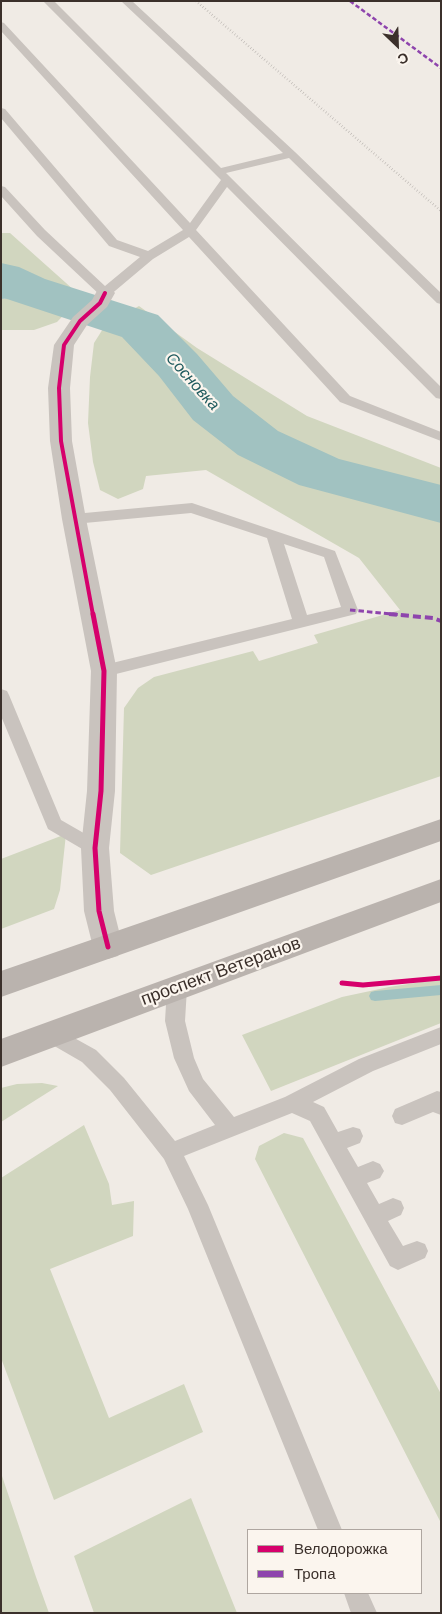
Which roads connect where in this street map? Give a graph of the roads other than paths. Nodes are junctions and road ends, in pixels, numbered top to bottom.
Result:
1 (48, 1) edge
2 (126, 1) edge
3 (1, 25) edge
4 (1, 111) edge
5 (291, 154) junction
6 (217, 172) junction
7 (226, 181) junction
8 (1, 189) edge
9 (190, 231) junction
10 (149, 256) junction
11 (102, 298) junction
12 (441, 300) edge
13 (441, 396) edge
14 (441, 437) edge
15 (74, 519) junction
16 (274, 535) junction
17 (301, 622) junction
18 (104, 671) junction
19 (1, 695) edge
20 (441, 830) edge
21 (94, 848) junction
22 (441, 890) edge
23 (108, 947) junction
24 (1, 984) edge
25 (178, 988) junction
26 (52, 1034) junction
27 (441, 1035) edge
28 (1, 1052) edge
29 (292, 1103) junction
30 (441, 1106) edge
31 (402, 1116) dead end
32 (230, 1128) junction
33 (171, 1152) junction
34 (417, 1251) dead end
35 (330, 1529) edge
36 (356, 1594) edge
37 (364, 1613) edge

1 - 6 lane
2 - 5 lane
3 - 9 lane
4 - 10 lane
5 - 6 lane
5 - 12 lane
6 - 7 lane
7 - 9 lane
7 - 13 lane
8 - 11 lane
9 - 10 lane
9 - 14 lane
10 - 11 lane
11 - 15 street
15 - 16 lane
15 - 18 street
16 - 17 lane
16 - 17 lane
17 - 18 lane
18 - 21 street
19 - 21 lane
20 - 23 main road
21 - 23 street
22 - 25 main road, проспект Ветеранов
23 - 24 main road
25 - 26 main road, проспект Ветеранов
25 - 32 lane
26 - 28 main road, проспект Ветеранов
26 - 33 lane
27 - 29 lane
29 - 32 lane
29 - 34 lane
30 - 31 lane
32 - 33 lane
33 - 35 lane
36 - 37 lane

